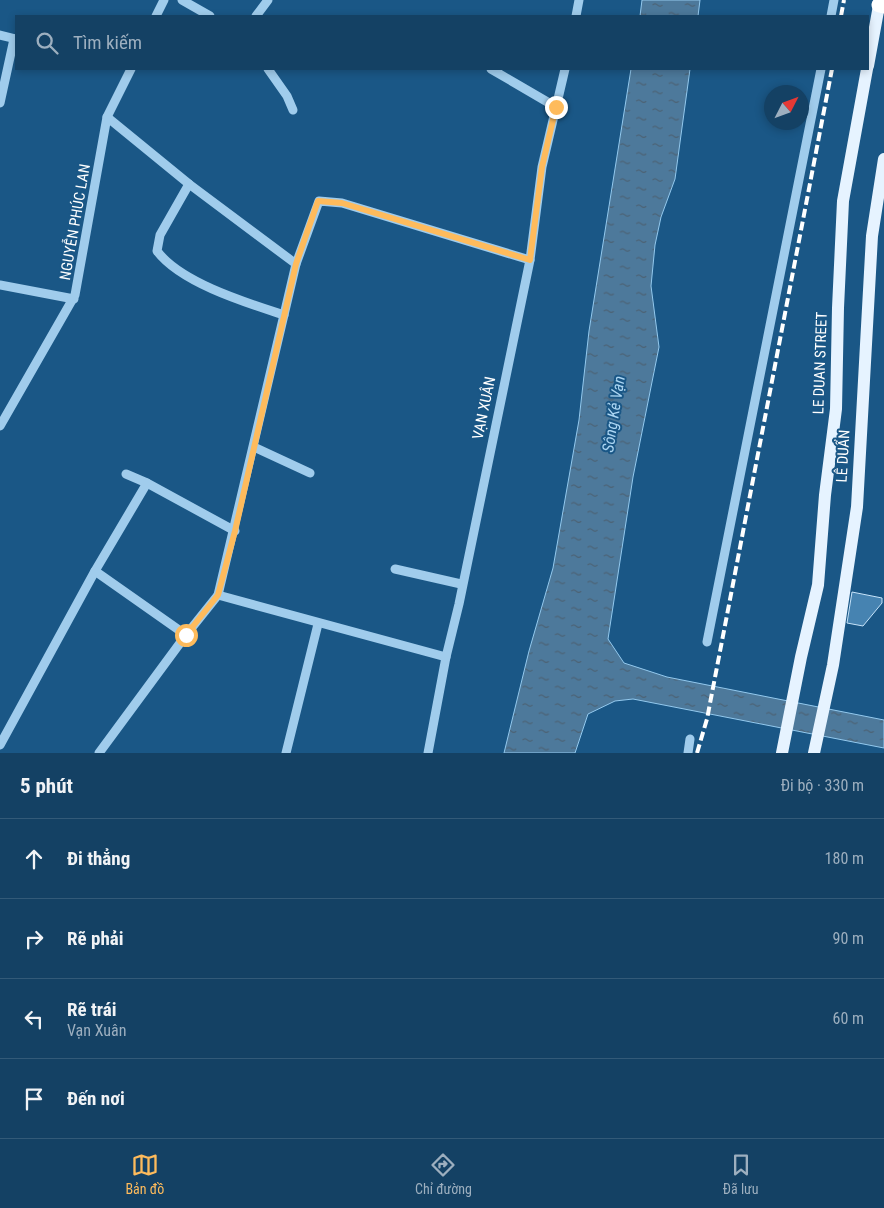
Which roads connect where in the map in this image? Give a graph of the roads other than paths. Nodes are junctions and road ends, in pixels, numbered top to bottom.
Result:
1 (164, 0) edge
2 (182, 0) edge
3 (268, 0) edge
4 (579, 0) edge
5 (834, 0) edge
6 (881, 3) edge
7 (156, 15) edge
8 (208, 15) edge
9 (257, 15) edge
10 (576, 15) edge
11 (831, 15) edge
12 (0, 34) edge
13 (15, 39) edge
14 (869, 62) edge
15 (130, 70) edge
16 (269, 70) edge
17 (492, 70) edge
18 (564, 70) edge
19 (821, 70) edge
20 (867, 70) edge
21 (0, 103) edge
22 (556, 107) junction
23 (293, 110) dead end
24 (108, 117) junction
25 (883, 166) edge
26 (189, 184) junction
27 (530, 260) junction
28 (296, 264) junction
29 (0, 285) edge
30 (74, 298) junction
31 (284, 316) junction
32 (4, 411) edge
33 (0, 426) edge
34 (254, 447) junction
35 (310, 472) dead end
36 (126, 474) dead end
37 (147, 483) junction
38 (235, 531) junction
39 (395, 569) dead end
40 (95, 571) junction
41 (462, 584) junction
42 (218, 595) junction
43 (318, 624) junction
44 (186, 635) junction
45 (707, 642) dead end
46 (446, 656) junction
47 (690, 739) dead end
48 (0, 745) edge
49 (815, 751) edge
50 (99, 753) edge
51 (286, 753) edge
52 (428, 753) edge
53 (688, 753) edge
54 (782, 753) edge

1 - 7 street
2 - 8 street
3 - 9 street
4 - 10 street
5 - 11 street
6 - 14 main road, LE DUAN STREET
12 - 13 street
13 - 21 street
15 - 24 street, NGUYỄN PHÚC LAN
16 - 23 street
17 - 22 street
18 - 22 street, VẠN XUÂN
19 - 45 street
20 - 54 main road, LE DUAN STREET
22 - 27 street, VẠN XUÂN
24 - 26 street
24 - 30 street, NGUYỄN PHÚC LAN
25 - 49 main road, LÊ DUẨN
26 - 28 street
26 - 31 street
27 - 28 street
27 - 41 street, VẠN XUÂN
28 - 31 street
29 - 30 street
30 - 32 street, NGUYỄN PHÚC LAN
31 - 34 street
32 - 33 street, NGUYỄN PHÚC LAN
34 - 35 street
34 - 38 street
36 - 37 street
37 - 38 street
37 - 40 street
38 - 42 street
39 - 41 street
40 - 44 street
40 - 48 street
41 - 46 street, VẠN XUÂN
42 - 43 street
42 - 44 street
43 - 46 street
43 - 51 street
44 - 50 street
46 - 52 street, VẠN XUÂN
47 - 53 street

